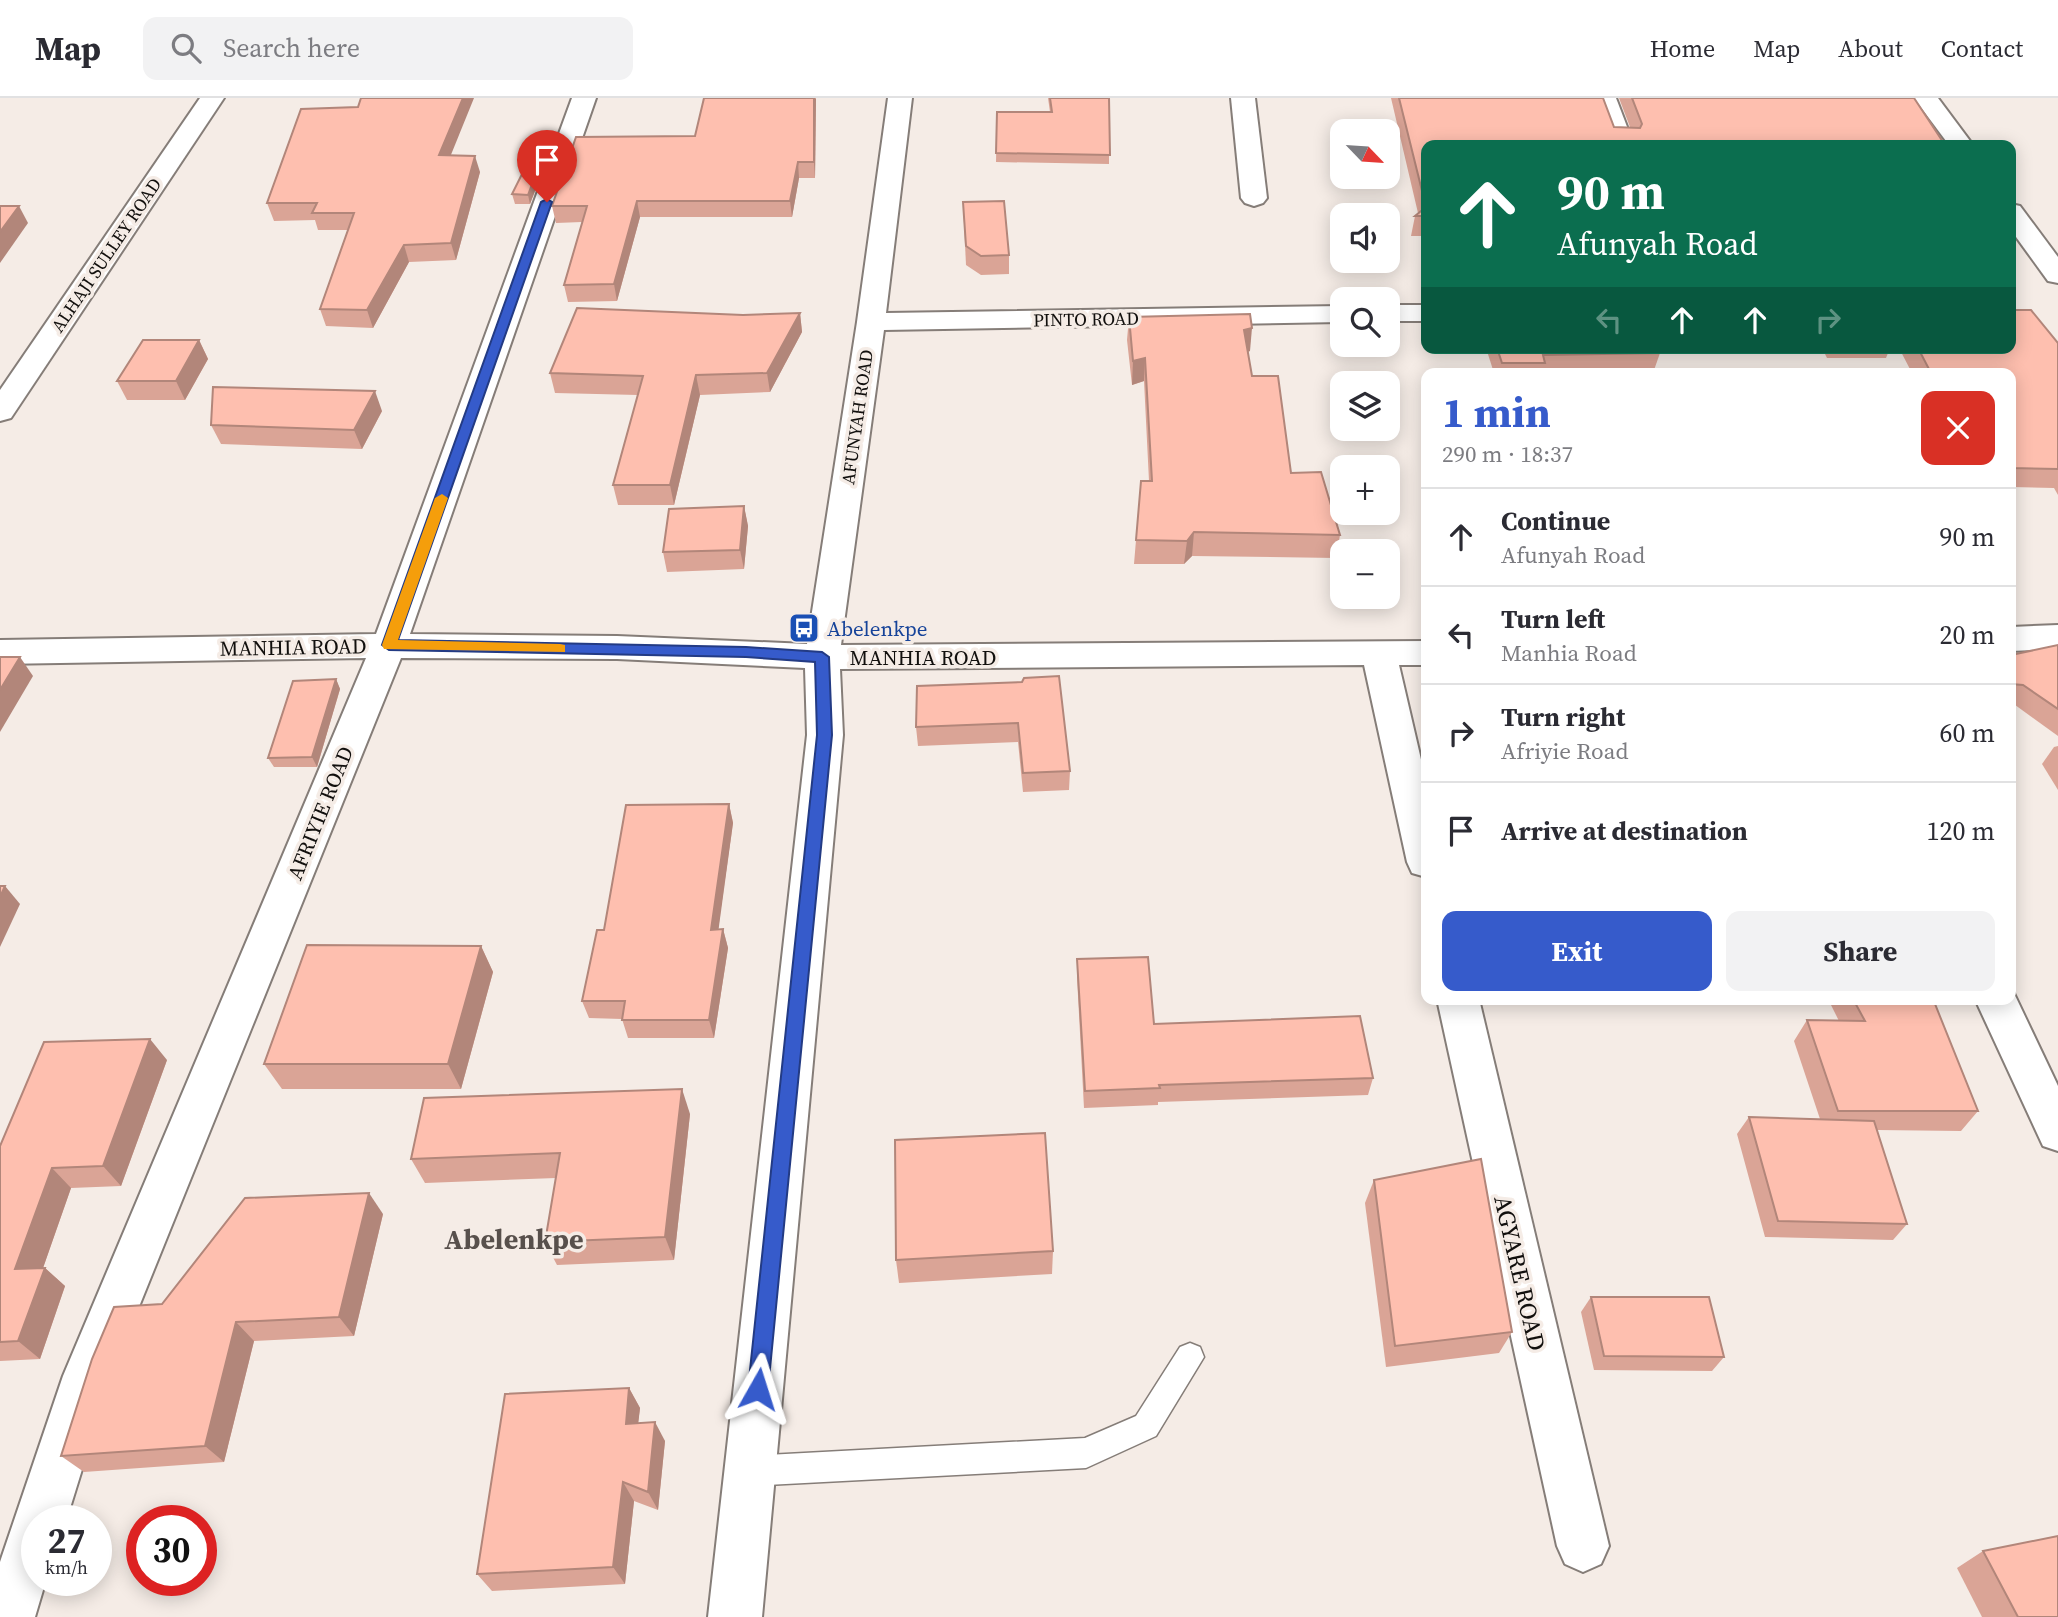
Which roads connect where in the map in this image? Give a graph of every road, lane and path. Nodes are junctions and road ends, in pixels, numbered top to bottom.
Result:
1 (212, 98) edge
2 (584, 98) edge
3 (900, 98) edge
4 (1244, 98) edge
5 (1604, 98) edge
6 (1926, 98) edge
7 (1620, 140) edge
8 (1957, 140) edge
9 (1254, 198) dead end
10 (2016, 219) edge
11 (2058, 275) edge
12 (1400, 313) edge
13 (1421, 313) edge
14 (1330, 314) edge
15 (871, 323) junction
16 (0, 412) edge
17 (2058, 637) edge
18 (2016, 639) edge
19 (389, 645) junction
20 (0, 652) edge
21 (1379, 653) junction
22 (1421, 653) edge
23 (822, 657) junction
24 (1421, 840) edge
25 (1459, 1005) edge
26 (1999, 1005) edge
27 (2058, 1132) edge
28 (1190, 1357) dead end
29 (750, 1471) junction
30 (45, 1505) edge
31 (1583, 1546) dead end
32 (21, 1578) edge
33 (8, 1617) edge
34 (735, 1617) edge

1 - 16 street, ALHAJI SULLEY ROAD
2 - 19 street, AFRIYIE ROAD
3 - 15 street, AFUNYAH ROAD
4 - 9 street
5 - 7 street
6 - 8 street
10 - 11 street
12 - 13 street
14 - 15 street, PINTO ROAD
15 - 23 street, AFUNYAH ROAD
17 - 18 street
19 - 20 street, MANHIA ROAD
19 - 23 street, MANHIA ROAD
19 - 30 street, AFRIYIE ROAD
21 - 22 street, MANHIA ROAD
21 - 23 street, MANHIA ROAD
21 - 24 street
23 - 29 street, AFUNYAH ROAD
25 - 31 street, AGYARE ROAD
26 - 27 street
28 - 29 lane
29 - 34 street, AFUNYAH ROAD
32 - 33 street

